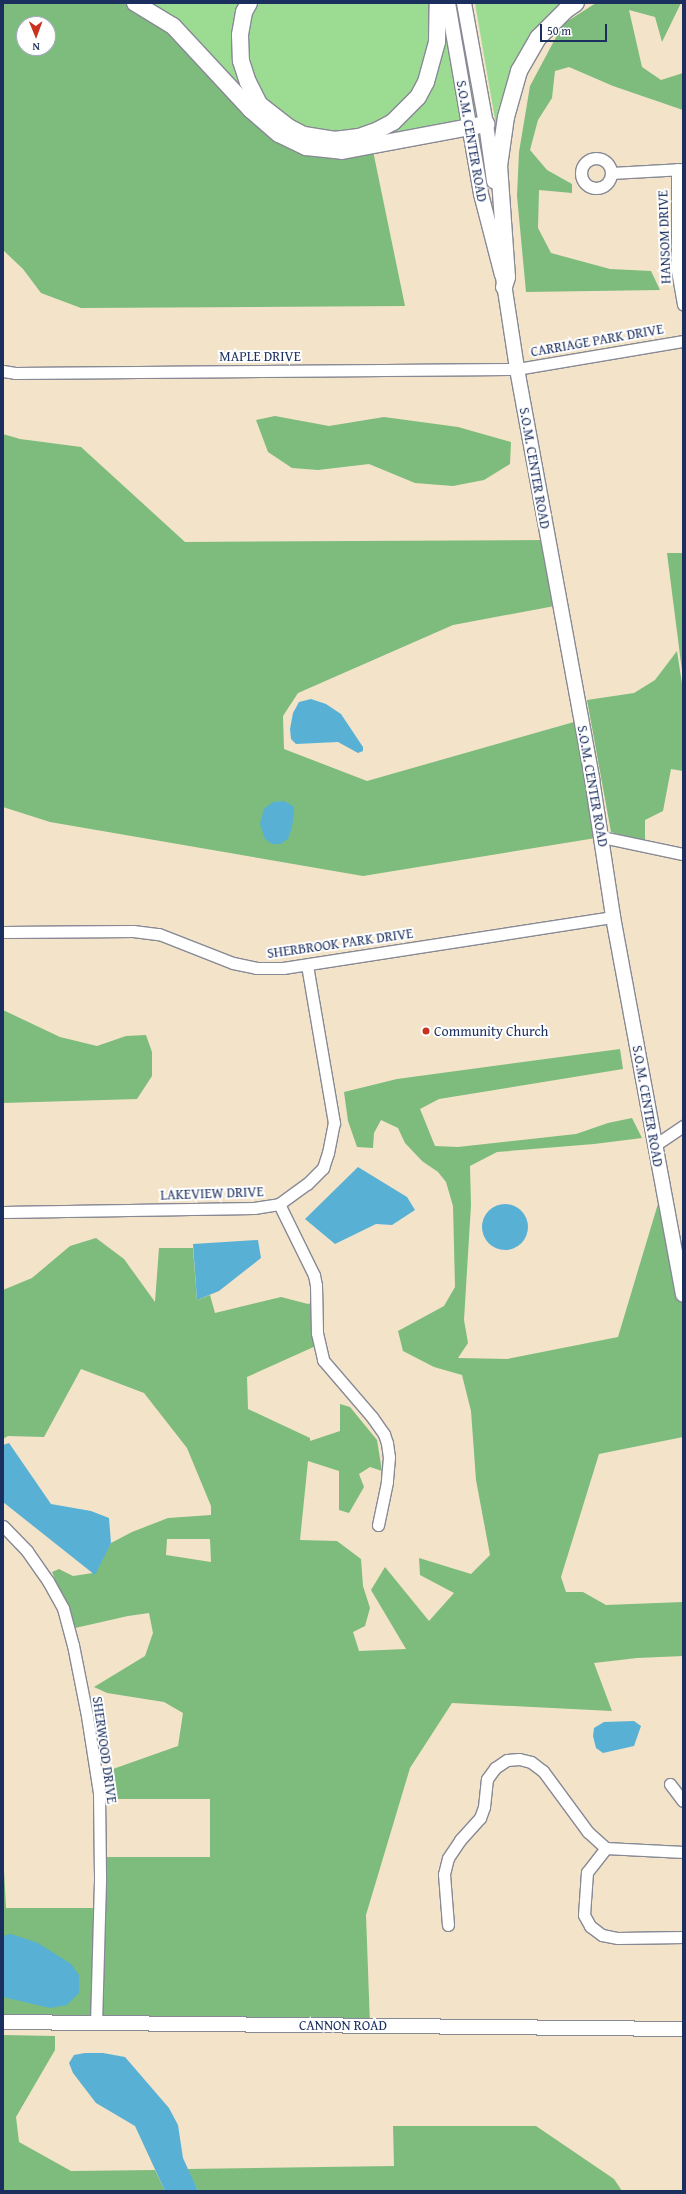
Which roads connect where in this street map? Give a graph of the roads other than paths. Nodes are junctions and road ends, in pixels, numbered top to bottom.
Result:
1 (135, 3) edge
2 (249, 3) edge
3 (438, 3) edge
4 (448, 3) edge
5 (464, 3) edge
6 (576, 3) edge
7 (486, 124) junction
8 (470, 127) junction
9 (680, 169) edge
10 (611, 173) dead end
11 (504, 283) junction
12 (683, 304) edge
13 (683, 341) edge
14 (3, 370) edge
15 (517, 370) junction
16 (602, 837) junction
17 (683, 854) edge
18 (613, 917) junction
19 (3, 932) edge
20 (307, 965) junction
21 (683, 1126) edge
22 (655, 1146) junction
23 (279, 1204) junction
24 (3, 1212) edge
25 (683, 1295) edge
26 (378, 1525) dead end
27 (3, 1526) edge
28 (670, 1784) dead end
29 (683, 1801) edge
30 (606, 1848) junction
31 (683, 1852) edge
32 (448, 1925) dead end
33 (683, 1937) edge
34 (3, 2022) edge
35 (96, 2024) junction
36 (683, 2029) edge

1 - 8 highway
2 - 3 highway
4 - 8 main road, S.O.M. CENTER ROAD
5 - 7 main road, S.O.M. CENTER ROAD
6 - 11 highway
7 - 8 highway
7 - 11 main road, S.O.M. CENTER ROAD
8 - 11 main road, S.O.M. CENTER ROAD
9 - 10 street
9 - 12 street, HANSOM DRIVE
11 - 15 main road, S.O.M. CENTER ROAD
13 - 15 street, CARRIAGE PARK DRIVE
14 - 15 street, MAPLE DRIVE
15 - 16 main road, S.O.M. CENTER ROAD
16 - 17 street
16 - 18 main road, S.O.M. CENTER ROAD
18 - 20 street, SHERBROOK PARK DRIVE
18 - 22 main road, S.O.M. CENTER ROAD
19 - 20 street, SHERBROOK PARK DRIVE
20 - 23 street, LAKEVIEW DRIVE
21 - 22 street
22 - 25 main road, S.O.M. CENTER ROAD
23 - 24 street, LAKEVIEW DRIVE
23 - 26 street
27 - 35 street, SHERWOOD DRIVE
28 - 29 street
30 - 31 street
30 - 32 street
30 - 33 street
34 - 35 main road, CANNON ROAD
35 - 36 main road, CANNON ROAD

